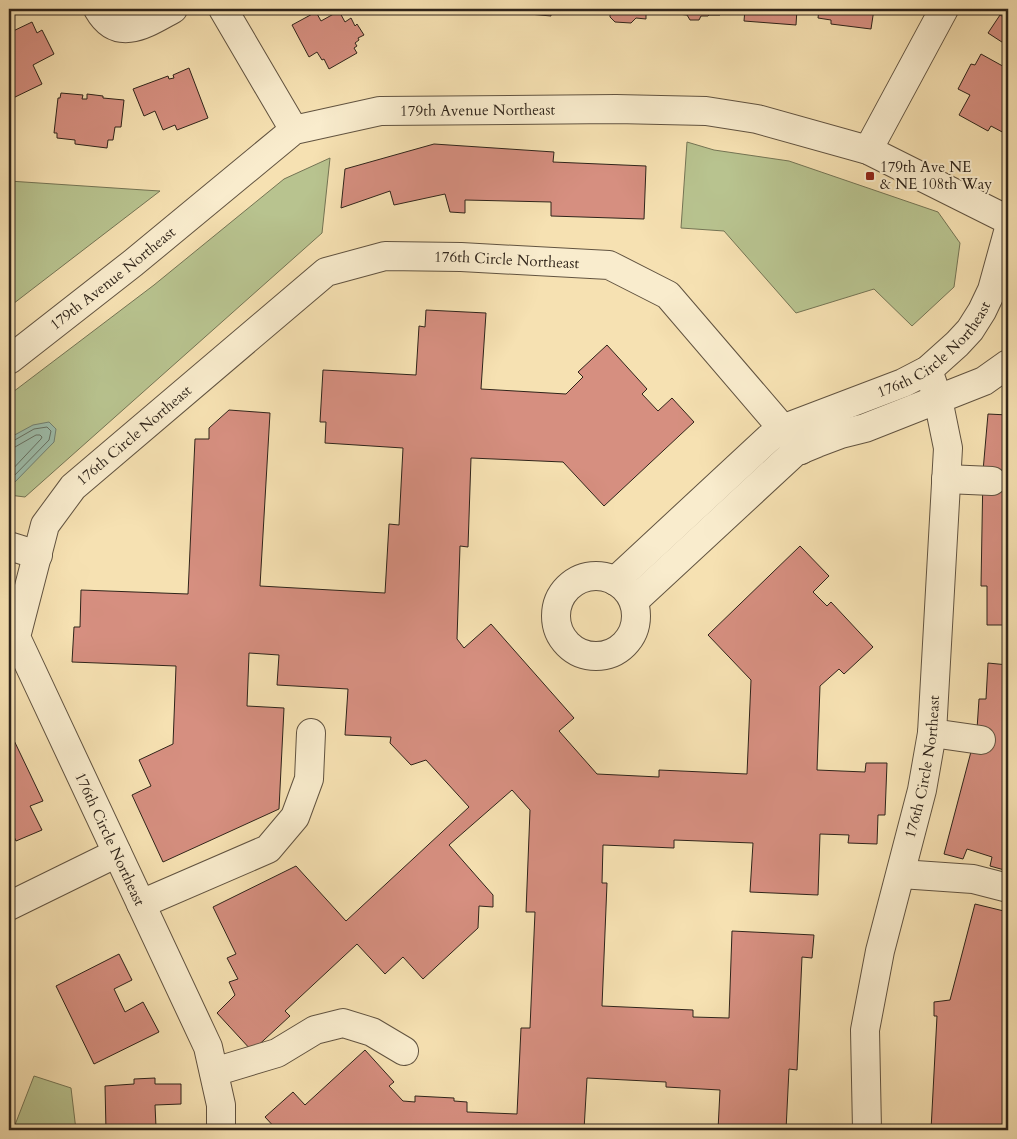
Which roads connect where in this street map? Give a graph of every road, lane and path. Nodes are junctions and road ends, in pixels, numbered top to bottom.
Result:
1 (98, 9) edge
2 (172, 9) edge
3 (223, 9) edge
4 (944, 9) edge
5 (294, 130) junction
6 (868, 150) junction
7 (1008, 220) edge
8 (1008, 232) edge
9 (9, 360) edge
10 (1008, 364) edge
11 (928, 370) junction
12 (938, 399) junction
13 (782, 428) junction
14 (801, 450) junction
15 (946, 479) junction
16 (992, 481) dead end
17 (9, 546) edge
18 (38, 555) junction
19 (615, 581) junction
20 (634, 601) junction
21 (12, 638) edge
22 (311, 733) dead end
23 (932, 733) junction
24 (981, 740) dead end
25 (117, 853) junction
26 (900, 874) junction
27 (1008, 888) edge
28 (141, 904) junction
29 (9, 906) edge
30 (404, 1051) dead end
31 (214, 1072) junction
32 (221, 1130) edge
33 (867, 1130) edge

1 - 2 street
3 - 5 street
4 - 6 street
5 - 6 street, 179th Avenue Northeast
5 - 9 street, 179th Avenue Northeast
6 - 7 street, 179th Avenue Northeast
8 - 11 street, 176th Circle Northeast
10 - 12 street, 176th Circle Northeast
11 - 12 street
11 - 13 street, 176th Circle Northeast
12 - 14 street, 176th Circle Northeast
12 - 15 street, 176th Circle Northeast
13 - 14 street, 176th Circle Northeast
13 - 18 street, 176th Circle Northeast
13 - 19 street, 176th Circle Northeast
14 - 20 street, 176th Circle Northeast
15 - 16 street
15 - 23 street, 176th Circle Northeast
17 - 18 street
18 - 21 street, 176th Circle Northeast
19 - 20 street
19 - 20 street
21 - 25 street, 176th Circle Northeast
22 - 28 street
23 - 24 street
23 - 26 street, 176th Circle Northeast
25 - 28 street, 176th Circle Northeast
25 - 29 street
26 - 27 street
26 - 33 street, 176th Circle Northeast
28 - 31 street, 176th Circle Northeast
30 - 31 street
31 - 32 street, 176th Circle Northeast

